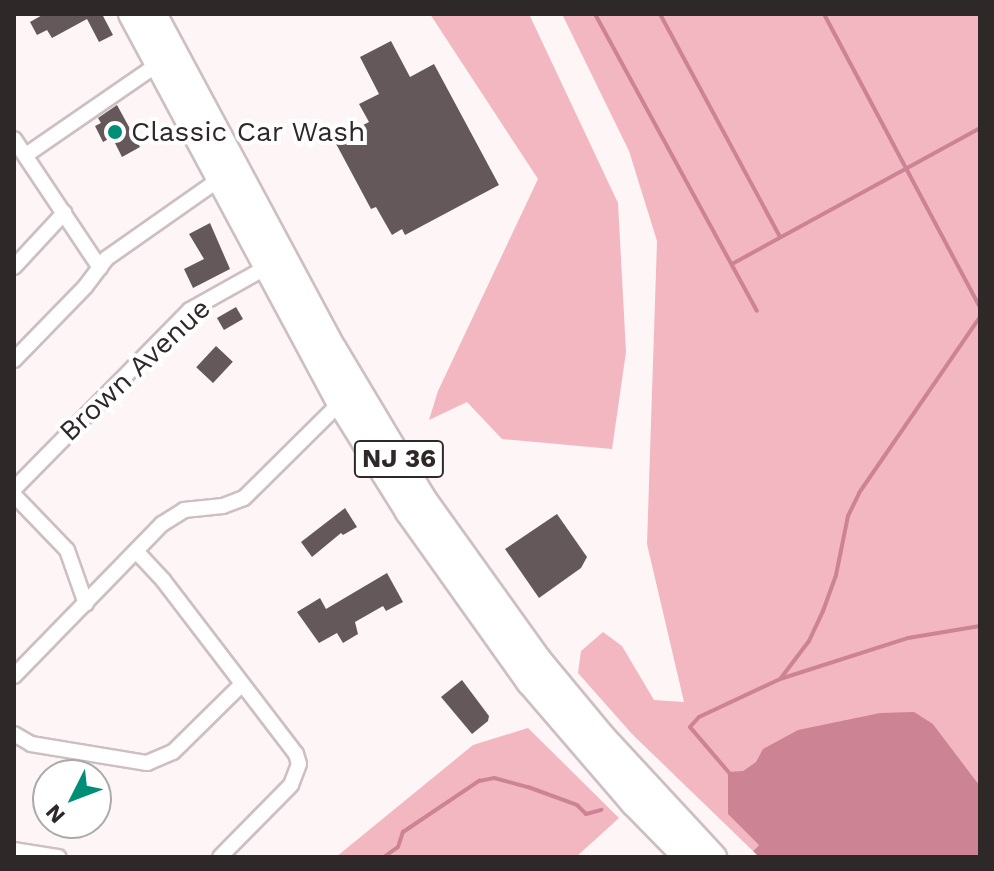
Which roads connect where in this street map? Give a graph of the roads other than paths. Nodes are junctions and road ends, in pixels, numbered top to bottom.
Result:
1 (131, 14) edge
2 (154, 14) edge
3 (158, 64) junction
4 (14, 139) edge
5 (26, 155) junction
6 (220, 179) junction
7 (64, 213) junction
8 (14, 267) edge
9 (267, 267) junction
10 (100, 268) junction
11 (14, 360) edge
12 (340, 403) junction
13 (14, 489) edge
14 (14, 495) edge
15 (136, 551) junction
16 (86, 604) junction
17 (14, 676) edge
18 (242, 684) junction
19 (14, 734) edge
20 (14, 850) edge
21 (58, 857) edge
22 (220, 857) edge
23 (686, 857) edge
24 (714, 857) edge

1 - 3 highway, NJ 36
2 - 24 highway, NJ 36
3 - 5 street
3 - 6 highway, NJ 36
4 - 5 street
5 - 7 street
6 - 9 highway, NJ 36
6 - 10 street
7 - 8 street
7 - 10 street
9 - 12 highway, NJ 36
9 - 13 street, Brown Avenue
10 - 11 street
12 - 15 street
12 - 23 highway, NJ 36
14 - 16 street
15 - 16 street
15 - 18 street
16 - 17 street
18 - 19 street
18 - 22 street
20 - 21 street

